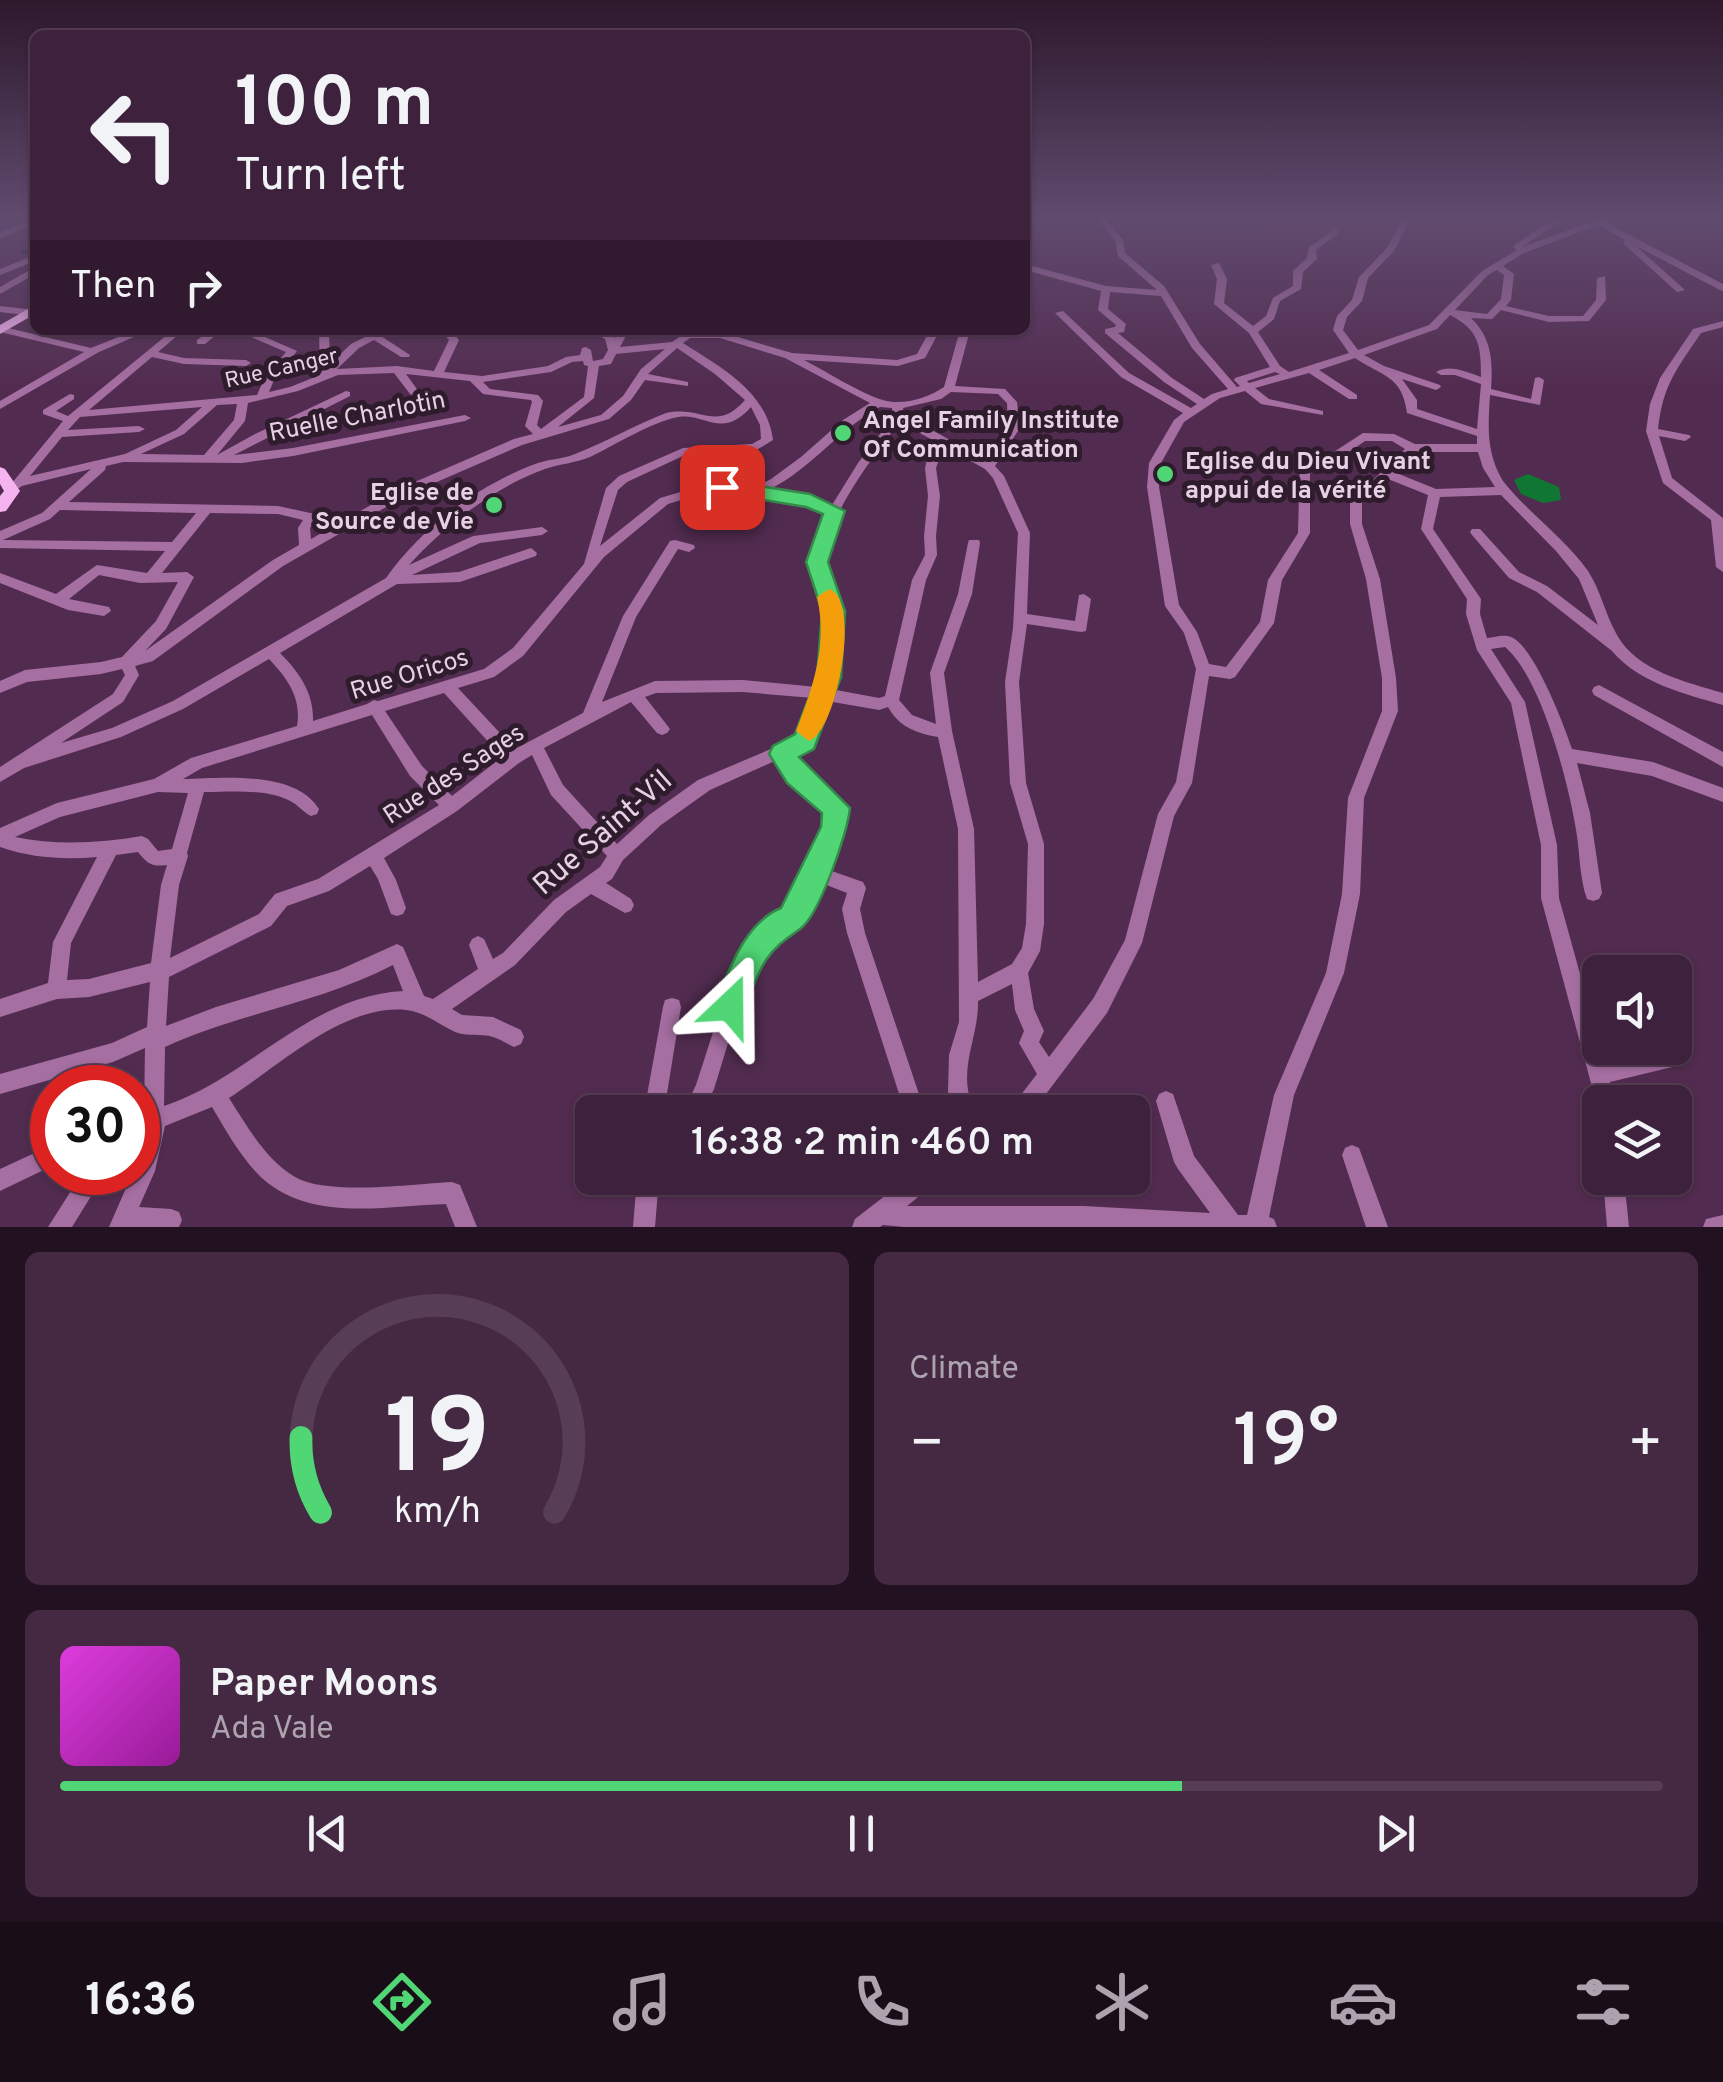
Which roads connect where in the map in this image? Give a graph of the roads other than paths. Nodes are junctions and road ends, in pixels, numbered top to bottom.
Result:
1 (1044, 272) edge
2 (1141, 272) edge
3 (1219, 272) edge
4 (1298, 272) edge
5 (1368, 272) edge
6 (1489, 272) edge
7 (1506, 272) edge
8 (1661, 272) edge
9 (1697, 272) edge
10 (30, 273) edge
11 (1602, 278) dead end
12 (1723, 288) edge
13 (1106, 289) junction
14 (1680, 290) dead end
15 (0, 291) edge
16 (1164, 293) junction
17 (1500, 306) junction
18 (0, 310) edge
19 (30, 312) edge
20 (1454, 312) junction
21 (1060, 313) dead end
22 (30, 314) edge
23 (1723, 324) edge
24 (0, 330) edge
25 (1253, 332) junction
26 (133, 335) edge
27 (173, 335) edge
28 (210, 335) edge
29 (252, 335) edge
30 (324, 335) edge
31 (370, 335) edge
32 (378, 335) edge
33 (450, 335) edge
34 (605, 335) edge
35 (622, 335) edge
36 (687, 335) edge
37 (726, 335) edge
38 (932, 335) edge
39 (965, 335) edge
40 (201, 342) dead end
41 (675, 343) junction
42 (92, 351) junction
43 (614, 351) junction
44 (152, 354) junction
45 (1358, 354) junction
46 (405, 355) dead end
47 (789, 356) junction
48 (246, 363) dead end
49 (594, 364) junction
50 (1311, 368) junction
51 (397, 370) junction
52 (439, 372) junction
53 (1282, 372) junction
54 (1441, 372) dead end
55 (1393, 374) junction
56 (324, 376) junction
57 (642, 376) junction
58 (472, 377) junction
59 (1539, 380) dead end
60 (684, 384) dead end
61 (1485, 386) junction
62 (1436, 387) dead end
63 (949, 389) junction
64 (1240, 390) junction
65 (414, 392) dead end
66 (70, 397) dead end
67 (261, 397) junction
68 (1352, 397) dead end
69 (752, 398) junction
70 (243, 400) junction
71 (213, 403) junction
72 (878, 403) junction
73 (1203, 403) junction
74 (1536, 403) junction
75 (0, 406) edge
76 (1188, 411) junction
77 (898, 412) junction
78 (1319, 413) dead end
79 (74, 417) junction
80 (466, 418) dead end
81 (1537, 418) dead end
82 (139, 429) dead end
83 (1652, 431) junction
84 (58, 434) junction
85 (540, 435) junction
86 (1685, 437) dead end
87 (1481, 441) junction
88 (942, 442) junction
89 (1413, 448) junction
90 (123, 458) junction
91 (208, 459) junction
92 (222, 459) junction
93 (989, 466) junction
94 (0, 472) edge
95 (1388, 474) junction
96 (16, 487) junction
97 (759, 490) junction
98 (1502, 491) junction
99 (1435, 493) junction
100 (58, 506) junction
101 (0, 507) edge
102 (206, 509) junction
103 (835, 511) junction
104 (542, 531) dead end
105 (1476, 532) dead end
106 (0, 536) edge
107 (974, 542) dead end
108 (0, 544) edge
109 (305, 545) junction
110 (174, 547) junction
111 (689, 548) dead end
112 (530, 553) dead end
113 (1723, 567) edge
114 (589, 570) junction
115 (152, 577) junction
116 (0, 578) edge
117 (392, 579) junction
118 (58, 600) junction
119 (1084, 600) dead end
120 (104, 610) dead end
121 (1019, 618) junction
122 (1485, 644) junction
123 (1616, 648) junction
124 (269, 652) junction
125 (126, 663) junction
126 (1202, 669) junction
127 (446, 685) junction
128 (0, 687) edge
129 (1600, 692) dead end
130 (634, 695) junction
131 (823, 696) junction
132 (1723, 699) edge
133 (892, 700) junction
134 (374, 706) junction
135 (588, 718) junction
136 (304, 729) junction
137 (662, 729) dead end
138 (944, 731) junction
139 (536, 748) junction
140 (782, 754) junction
141 (1568, 755) junction
142 (513, 758) junction
143 (1723, 760) edge
144 (18, 763) junction
145 (0, 774) edge
146 (158, 785) junction
147 (197, 789) junction
148 (1723, 795) edge
149 (451, 806) junction
150 (312, 809) dead end
151 (0, 837) edge
152 (111, 848) junction
153 (617, 855) junction
154 (180, 856) junction
155 (372, 856) junction
156 (815, 874) junction
157 (593, 885) junction
158 (1593, 894) dead end
159 (625, 905) dead end
160 (397, 908) dead end
161 (478, 945) dead end
162 (160, 971) junction
163 (1020, 971) junction
164 (488, 974) junction
165 (57, 990) junction
166 (969, 996) junction
167 (416, 999) junction
168 (672, 1007) dead end
169 (0, 1008) edge
170 (435, 1010) junction
171 (156, 1037) junction
172 (514, 1037) dead end
173 (153, 1065) edge
174 (1642, 1065) edge
175 (1598, 1075) junction
176 (1050, 1076) junction
177 (0, 1084) edge
178 (1601, 1085) edge
179 (216, 1095) junction
180 (657, 1095) edge
181 (701, 1095) edge
182 (909, 1095) edge
183 (960, 1095) edge
184 (1033, 1095) edge
185 (1166, 1101) dead end
186 (160, 1117) edge
187 (1352, 1155) dead end
188 (30, 1166) edge
189 (0, 1180) edge
190 (81, 1195) edge
191 (134, 1195) edge
192 (649, 1195) edge
193 (905, 1195) edge
194 (1615, 1195) edge
195 (883, 1214) junction
196 (171, 1220) dead end
197 (123, 1222) edge
198 (1036, 1222) edge
199 (1232, 1224) junction
200 (1261, 1226) edge
201 (1723, 1226) edge
202 (59, 1227) edge
203 (466, 1227) edge
204 (644, 1227) edge
205 (863, 1227) edge
206 (1376, 1227) edge
207 (1618, 1227) edge
208 (1714, 1227) edge

1 - 13 street
2 - 16 street
3 - 25 street
4 - 25 street
5 - 45 street
6 - 20 street
7 - 17 street
8 - 14 street
9 - 12 street
10 - 15 street
11 - 17 street
13 - 16 street
13 - 73 street
16 - 64 street
17 - 20 street
18 - 19 street
20 - 45 street
20 - 61 street
21 - 76 street
22 - 24 main road
23 - 83 street
24 - 42 street
25 - 53 street
26 - 42 street
27 - 44 street
28 - 40 street
29 - 67 street
30 - 56 street
31 - 56 street
32 - 46 street
33 - 52 street
34 - 43 street
35 - 43 street
36 - 41 street
37 - 47 street
38 - 47 street
39 - 63 street
41 - 43 street
41 - 57 street
41 - 69 street
42 - 75 street
43 - 49 street
44 - 48 street
44 - 79 street
45 - 50 street
45 - 55 street
47 - 72 street
49 - 58 street, Rue Canger
49 - 85 street
50 - 53 street
50 - 68 street
51 - 52 street, Rue Canger
51 - 56 street, Rue Canger
51 - 65 street
52 - 58 street, Rue Canger
53 - 64 street
54 - 61 street
55 - 62 street
55 - 87 street
56 - 67 street, Rue Canger
56 - 92 street
57 - 60 street
57 - 85 street
58 - 85 street
59 - 74 street
61 - 74 street
61 - 87 street
63 - 77 street
63 - 93 street
64 - 73 street
64 - 78 street
66 - 79 street
67 - 70 street, Rue Canger
69 - 114 street
69 - 117 street
70 - 71 street, Rue Canger
70 - 91 street
71 - 79 street, Rue Canger
71 - 90 street
72 - 77 street
72 - 97 street
73 - 76 street
74 - 81 street
76 - 126 street
77 - 88 street
77 - 103 street, Rue Saint-Vil
79 - 84 street
80 - 92 street, Ruelle Charlotin
82 - 84 street
83 - 86 street
83 - 113 street
84 - 96 street
85 - 109 street
87 - 89 street
87 - 98 street
88 - 93 street
88 - 133 street
89 - 95 street
89 - 126 street
90 - 91 street, Ruelle Charlotin
90 - 96 street, Ruelle Charlotin
90 - 100 street
91 - 92 street, Ruelle Charlotin
93 - 121 street
94 - 96 main road
95 - 99 street
95 - 200 street
96 - 101 main road
97 - 103 street, Rue Oricos
97 - 114 street, Rue Oricos
98 - 99 street
98 - 123 street
99 - 122 street
100 - 102 street
100 - 106 street
102 - 109 street
102 - 110 street
103 - 131 street, Rue Saint-Vil
104 - 117 street
105 - 123 street
107 - 138 street
108 - 110 street
109 - 125 street
110 - 115 street
111 - 135 street
112 - 117 street
114 - 127 street, Rue Oricos
115 - 118 street
115 - 125 street
116 - 118 street
117 - 124 street
118 - 120 street
119 - 121 street
121 - 163 street
122 - 141 street
122 - 175 street
123 - 132 street
124 - 136 street
124 - 144 street
125 - 128 street
125 - 144 street
126 - 176 street
127 - 134 street, Rue Oricos
127 - 142 street
129 - 143 street
130 - 131 street, Rue des Sages
130 - 135 street, Rue des Sages
130 - 137 street
131 - 133 street, Rue des Sages
131 - 140 street, Rue Saint-Vil
133 - 138 street
134 - 136 street, Rue Oricos
134 - 149 street
135 - 139 street, Rue des Sages
136 - 146 street, Rue Oricos
138 - 166 street
139 - 142 street, Rue des Sages
139 - 153 street
140 - 153 street, Rue Saint-Vil
140 - 156 street
141 - 148 street
141 - 158 street
142 - 149 street, Rue des Sages
144 - 145 street
146 - 147 street
146 - 151 street, Rue Oricos
147 - 150 street
147 - 154 street
149 - 155 street, Rue des Sages
151 - 152 street
152 - 154 street
152 - 165 street
153 - 157 street, Rue Saint-Vil
154 - 162 street
155 - 160 street
155 - 162 street, Rue des Sages
156 - 181 street
156 - 182 street
157 - 159 street
157 - 164 street, Rue Saint-Vil
161 - 164 street
162 - 165 street, Rue des Sages
162 - 171 street
163 - 166 street
163 - 176 street
164 - 170 street, Rue Saint-Vil
165 - 169 street, Rue des Sages
166 - 183 street
167 - 170 street
167 - 171 street
167 - 179 street
168 - 180 street
170 - 172 street
171 - 173 street
171 - 177 street
174 - 175 street
175 - 178 street
176 - 184 street
179 - 186 street
179 - 203 street
185 - 199 street
187 - 206 street
188 - 189 street
190 - 202 street
191 - 197 street
192 - 204 street
193 - 195 street
194 - 207 street
195 - 198 street
195 - 205 street
196 - 197 street
198 - 199 street
199 - 200 street
201 - 208 street

